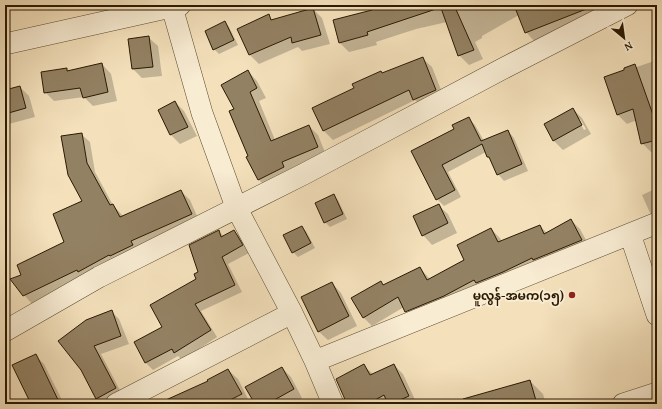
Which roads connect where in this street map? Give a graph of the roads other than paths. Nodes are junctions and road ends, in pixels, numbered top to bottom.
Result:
1 (628, 5) edge
2 (176, 6) edge
3 (5, 44) edge
4 (236, 207) junction
5 (657, 223) edge
6 (630, 234) junction
7 (292, 313) junction
8 (657, 315) edge
9 (5, 331) edge
10 (315, 361) junction
11 (657, 393) edge
12 (116, 404) edge
13 (333, 404) edge
14 (623, 404) edge

1 - 4 street
2 - 3 street
2 - 4 street
4 - 7 street
4 - 9 street
5 - 6 street
6 - 8 street
6 - 10 street
7 - 10 street
7 - 12 street
10 - 13 street
11 - 14 street

